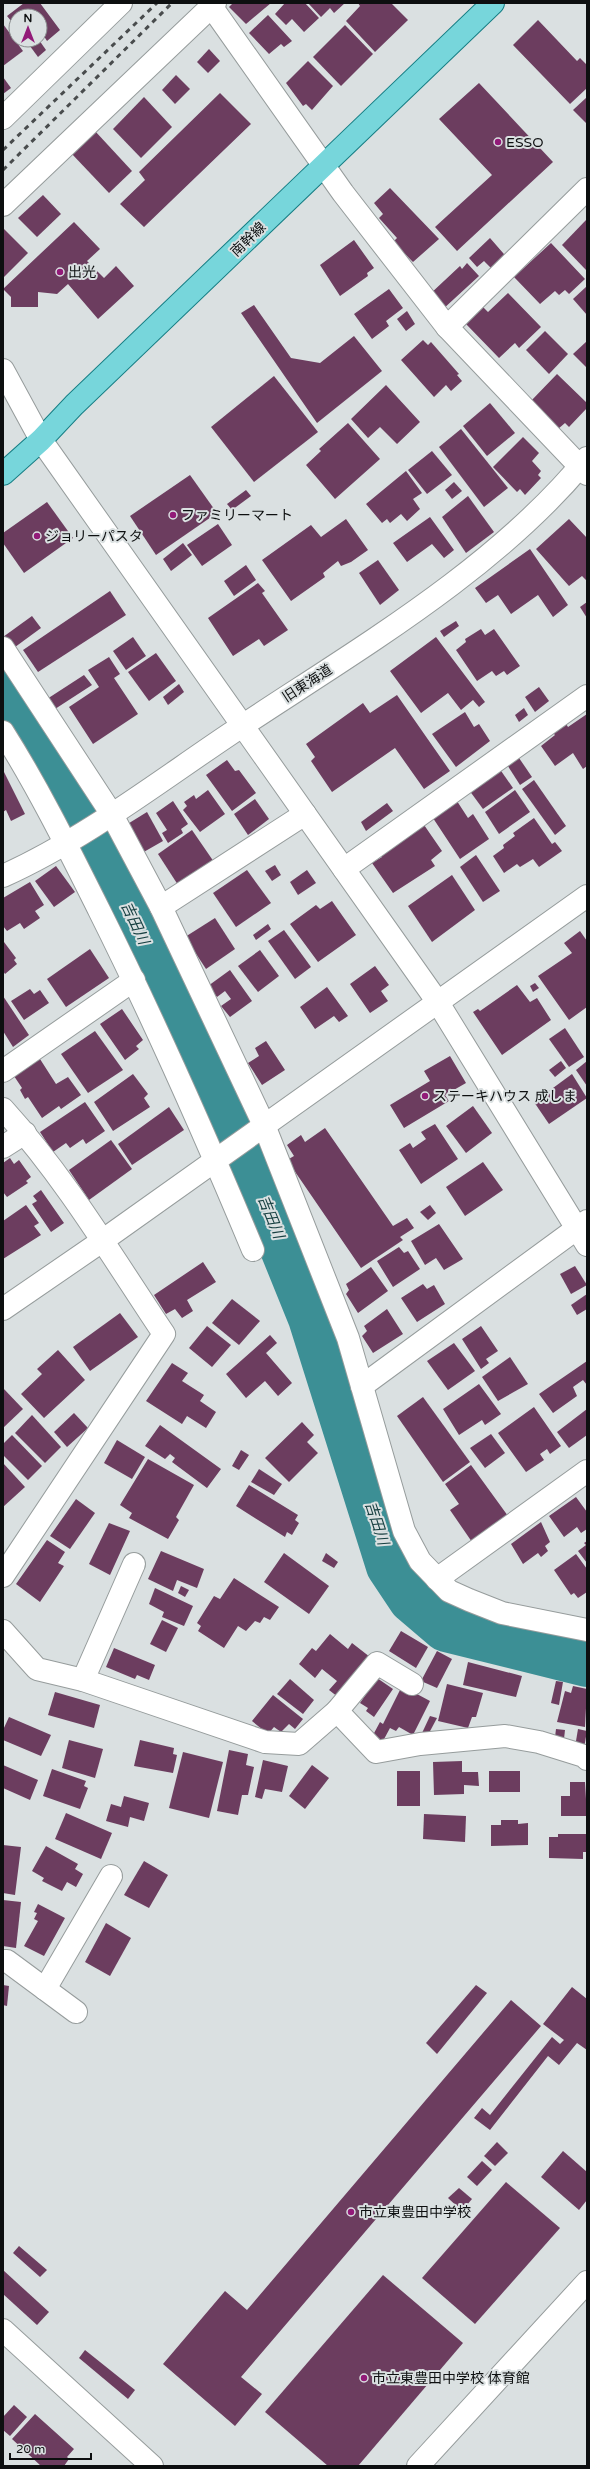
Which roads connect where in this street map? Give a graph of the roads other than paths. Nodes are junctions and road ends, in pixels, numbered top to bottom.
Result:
1 (121, 3) edge
2 (494, 3) edge
3 (213, 4) edge
4 (3, 118) edge
5 (326, 165) junction
6 (587, 189) edge
7 (3, 205) edge
8 (447, 327) junction
9 (3, 370) edge
10 (41, 440) junction
11 (585, 466) edge
12 (3, 474) edge
13 (3, 648) edge
14 (587, 696) edge
15 (242, 726) junction
16 (3, 732) edge
17 (111, 813) junction
18 (305, 814) junction
19 (66, 844) junction
20 (344, 869) junction
21 (3, 876) edge
22 (587, 896) edge
23 (161, 907) junction
24 (134, 980) junction
25 (437, 1001) junction
26 (3, 1071) edge
27 (3, 1109) edge
28 (264, 1125) junction
29 (25, 1133) junction
30 (3, 1147) edge
31 (216, 1159) junction
32 (584, 1232) edge
33 (102, 1241) junction
34 (253, 1250) dead end
35 (3, 1309) edge
36 (362, 1386) junction
37 (587, 1471) edge
38 (134, 1564) dead end
39 (3, 1576) edge
40 (437, 1579) junction
41 (587, 1630) edge
42 (3, 1631) edge
43 (83, 1680) junction
44 (412, 1684) dead end
45 (336, 1711) junction
46 (587, 1759) edge
47 (111, 1876) dead end
48 (3, 1961) edge
49 (45, 1989) junction
50 (76, 2012) dead end
51 (587, 2282) edge
52 (3, 2330) edge
53 (152, 2466) edge
54 (418, 2466) edge

1 - 4 street
2 - 5 main road, 南幹線
3 - 5 street
3 - 7 street
5 - 8 street
5 - 10 main road, 南幹線
6 - 8 street
8 - 11 street
9 - 10 street
10 - 12 main road, 南幹線
10 - 15 street
11 - 15 street, 旧東海道
13 - 17 street
14 - 20 street
15 - 17 street, 旧東海道
15 - 18 street
16 - 19 street
17 - 19 street, 旧東海道
17 - 23 street
18 - 20 street
18 - 23 street
19 - 21 street, 旧東海道
19 - 24 street
20 - 25 street
22 - 25 street
23 - 28 street
24 - 26 street
24 - 31 street
25 - 28 street
25 - 32 street
27 - 29 street
28 - 31 street
28 - 36 street
29 - 30 street
29 - 33 street
31 - 33 street
31 - 34 street
32 - 36 street
33 - 35 street
33 - 39 street
36 - 40 street
37 - 40 street
38 - 43 street
40 - 41 street
42 - 43 street
43 - 45 street
44 - 45 street
45 - 46 street
47 - 49 street
48 - 49 street
49 - 50 street
51 - 54 street
52 - 53 street

